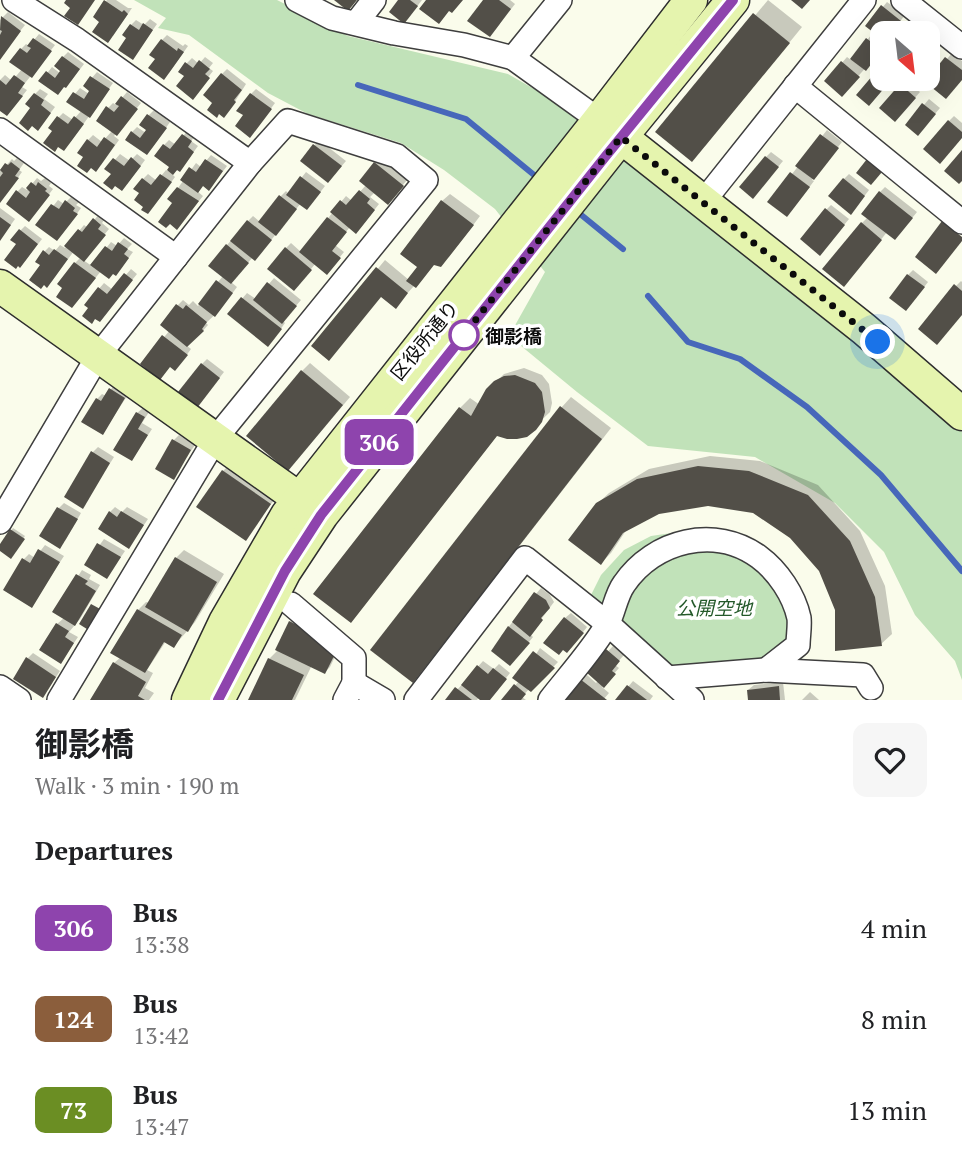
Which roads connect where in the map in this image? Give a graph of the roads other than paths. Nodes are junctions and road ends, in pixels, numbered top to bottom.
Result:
1 (14, 0) edge
2 (297, 0) edge
3 (374, 0) edge
4 (560, 0) edge
5 (691, 0) edge
6 (733, 0) edge
7 (864, 0) edge
8 (903, 0) edge
9 (356, 23) junction
10 (962, 47) edge
11 (513, 58) junction
12 (795, 86) junction
13 (610, 128) junction
14 (0, 130) edge
15 (250, 163) junction
16 (704, 202) junction
17 (962, 222) edge
18 (514, 250) junction
19 (176, 257) junction
20 (0, 286) edge
21 (98, 356) junction
22 (962, 414) edge
23 (216, 438) junction
24 (310, 507) junction
25 (0, 522) edge
26 (291, 604) dead end
27 (608, 624) junction
28 (766, 670) junction
29 (667, 678) junction
30 (0, 687) edge
31 (871, 688) dead end
32 (350, 691) edge
33 (19, 700) edge
34 (59, 700) edge
35 (188, 700) edge
36 (218, 700) edge
37 (383, 700) edge
38 (416, 700) edge
39 (550, 700) edge
40 (692, 700) edge

1 - 15 street
2 - 9 street
3 - 9 street
4 - 11 street
5 - 13 street, 区役所通り
6 - 13 street
7 - 12 street
8 - 10 street
9 - 11 street
11 - 13 street
12 - 16 street
12 - 17 street
13 - 16 street
13 - 18 street, 区役所通り
13 - 18 street, 区役所通り
14 - 19 street
15 - 19 street
15 - 23 street
16 - 22 street
18 - 24 street, 区役所通り
19 - 21 street
20 - 21 street
21 - 23 street
21 - 25 street
23 - 24 street
23 - 34 street
24 - 35 street, 区役所通り
24 - 36 street, 区役所通り
26 - 32 street
27 - 28 street
27 - 29 street
27 - 38 street
27 - 39 street
28 - 29 street
28 - 31 street
29 - 40 street
30 - 33 street
32 - 37 street

